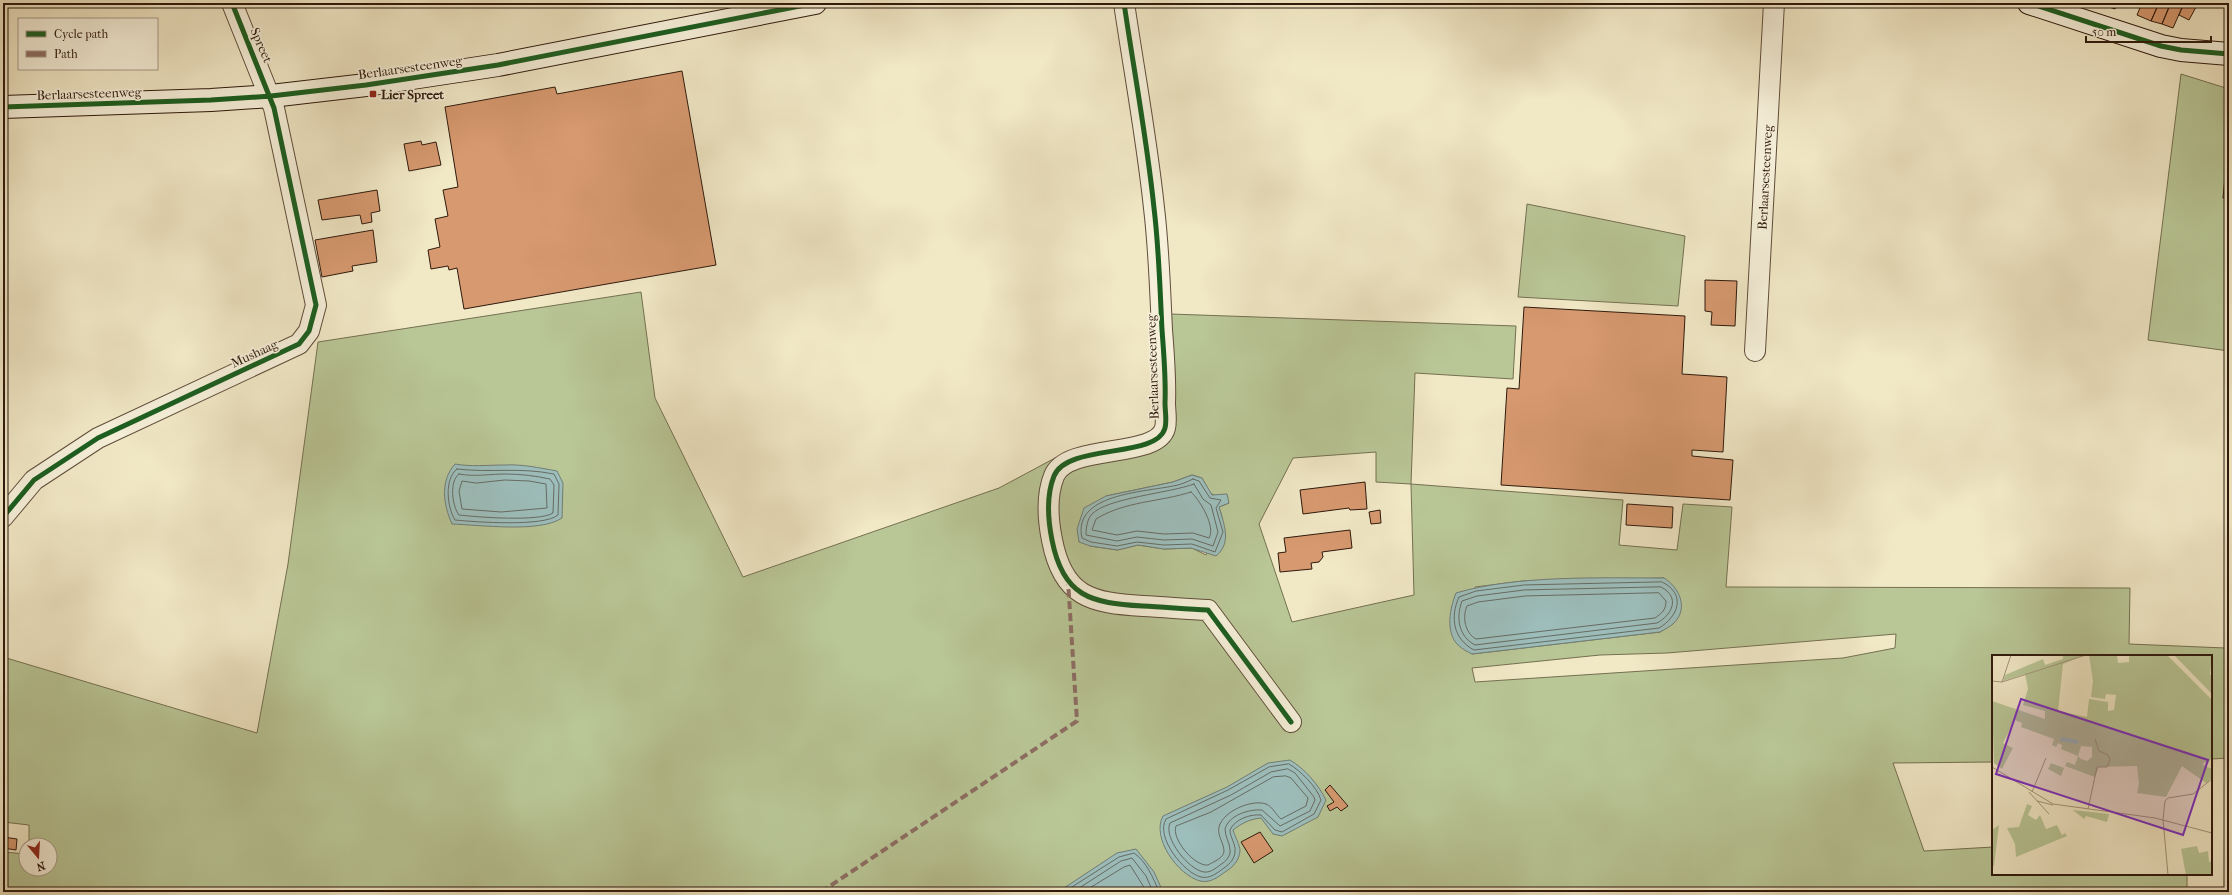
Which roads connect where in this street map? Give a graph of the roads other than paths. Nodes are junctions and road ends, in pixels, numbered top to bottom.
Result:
1 (232, 3) edge
2 (815, 3) edge
3 (1124, 3) edge
4 (1774, 3) edge
5 (2029, 3) edge
6 (2229, 54) edge
7 (271, 96) junction
8 (3, 107) edge
9 (1755, 350) dead end
10 (3, 517) edge
11 (1291, 722) dead end

1 - 7 street, Spreet
2 - 7 street, Berlaarsesteenweg
3 - 11 street, Berlaarsesteenweg
4 - 9 street, Berlaarsesteenweg
5 - 6 street
7 - 8 street, Berlaarsesteenweg
7 - 10 street, Mushaag

